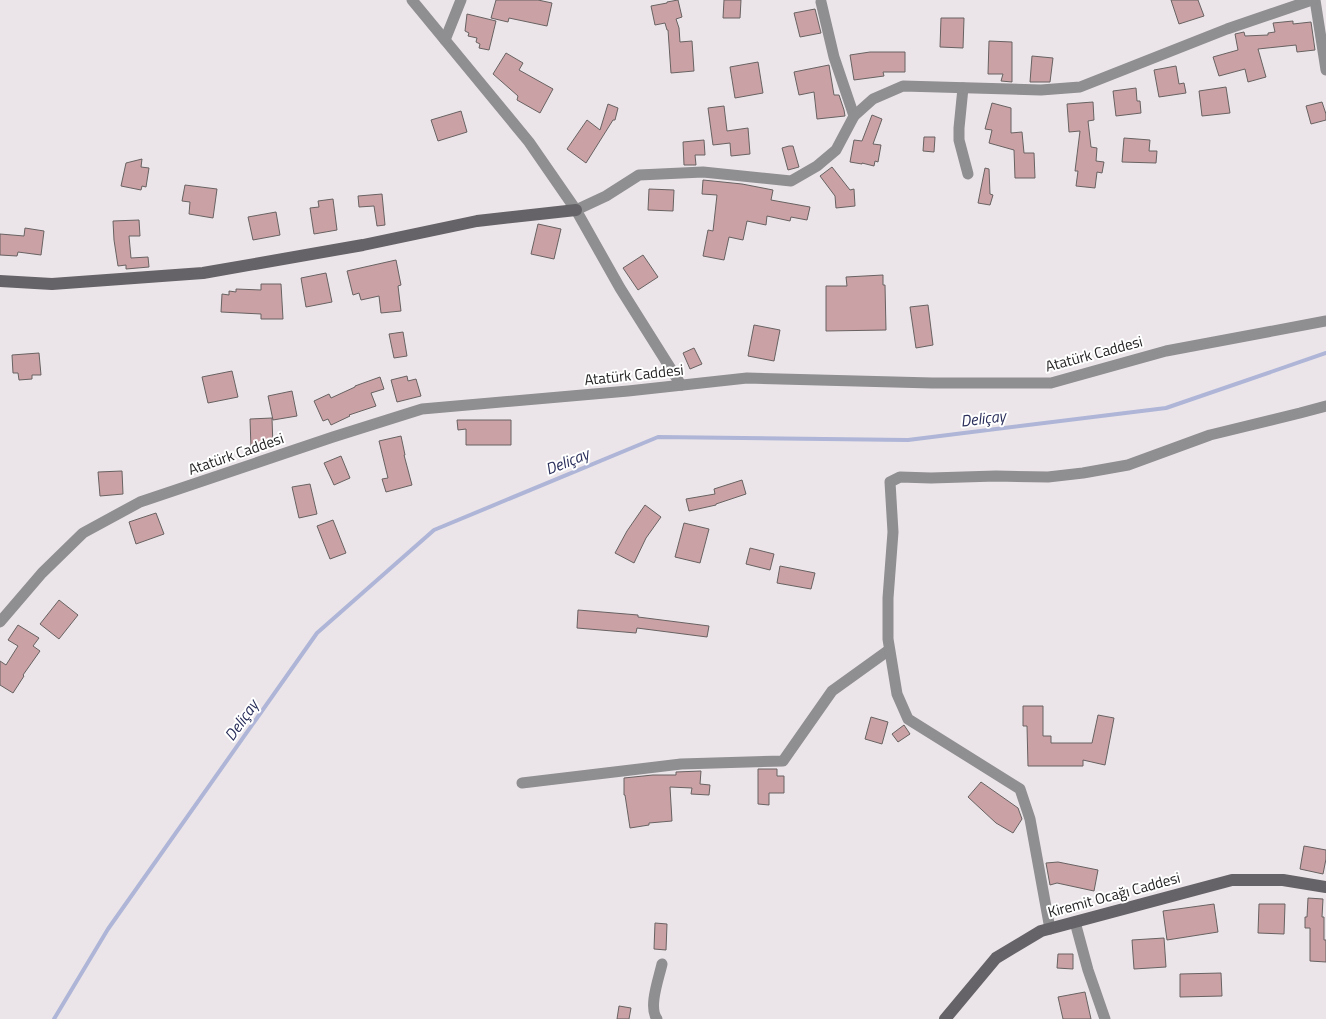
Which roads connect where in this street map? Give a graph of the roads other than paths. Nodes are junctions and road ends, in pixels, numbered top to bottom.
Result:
1 (412, 0) edge
2 (461, 0) edge
3 (1313, 0) edge
4 (821, 2) dead end
5 (445, 40) junction
6 (1326, 70) edge
7 (963, 88) junction
8 (854, 116) junction
9 (968, 174) dead end
10 (576, 210) junction
11 (0, 281) edge
12 (1326, 321) edge
13 (681, 385) junction
14 (1326, 406) edge
15 (0, 622) edge
16 (889, 650) junction
17 (522, 782) dead end
18 (1326, 887) edge
19 (1074, 922) junction
20 (1050, 929) junction
21 (662, 964) dead end
22 (657, 1019) edge
23 (945, 1019) edge
24 (1105, 1019) edge

1 - 5 street
2 - 5 street
3 - 6 street
3 - 7 street
4 - 8 street
5 - 10 street
7 - 8 street
7 - 9 street
8 - 10 street
10 - 11 street
10 - 13 street
12 - 13 street, Atatürk Caddesi
13 - 15 street, Atatürk Caddesi
14 - 16 street
16 - 17 street
16 - 20 street
18 - 19 street, Kiremit Ocağı Caddesi
19 - 20 street, Kiremit Ocağı Caddesi
19 - 24 street
20 - 23 street, Kiremit Ocağı Caddesi
21 - 22 street

